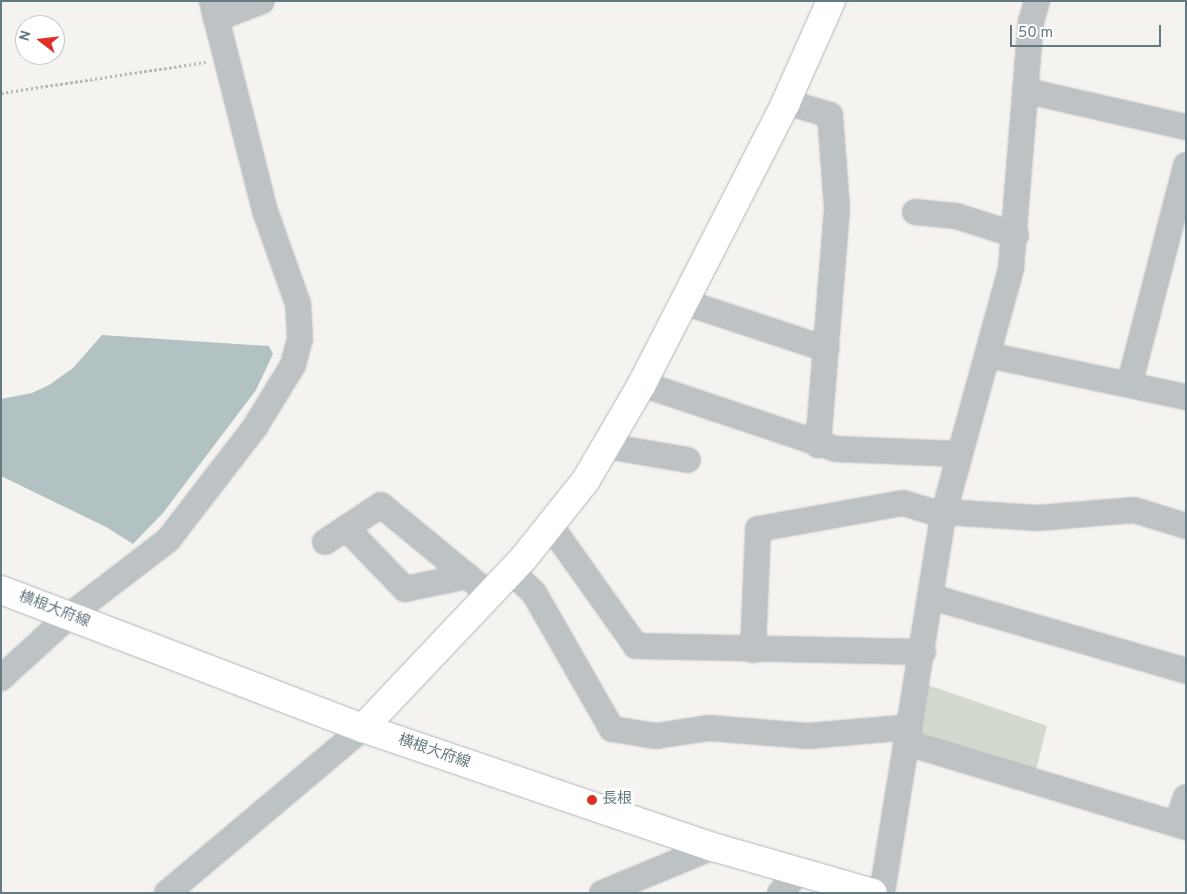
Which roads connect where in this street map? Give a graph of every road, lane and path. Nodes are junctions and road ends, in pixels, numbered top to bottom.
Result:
1 (262, 1) edge
2 (831, 1) edge
3 (1037, 1) edge
4 (214, 10) edge
5 (226, 58) junction
6 (1027, 91) junction
7 (1, 93) edge
8 (786, 102) junction
9 (1186, 127) edge
10 (1186, 165) edge
11 (915, 212) dead end
12 (1179, 229) edge
13 (1016, 235) junction
14 (684, 302) junction
15 (826, 349) junction
16 (988, 355) junction
17 (1130, 382) junction
18 (642, 384) junction
19 (1186, 397) edge
20 (818, 445) junction
21 (606, 446) junction
22 (960, 454) junction
23 (688, 460) dead end
24 (943, 514) junction
25 (550, 525) junction
26 (1186, 526) edge
27 (346, 528) junction
28 (325, 542) dead end
29 (511, 571) junction
30 (468, 576) junction
31 (1, 590) edge
32 (489, 594) junction
33 (932, 597) junction
34 (68, 616) junction
35 (752, 650) junction
36 (923, 652) junction
37 (1186, 671) edge
38 (1, 678) edge
39 (363, 728) junction
40 (909, 735) junction
41 (1186, 796) edge
42 (1181, 825) edge
43 (714, 847) junction
44 (800, 871) junction
45 (167, 893) edge
46 (602, 893) edge
47 (780, 893) edge
48 (873, 893) edge
49 (882, 893) edge

1 - 4 street
2 - 8 main road
3 - 6 street
4 - 5 street
5 - 7 path
5 - 34 street
6 - 9 street
6 - 13 street
8 - 14 main road
8 - 15 street
10 - 12 street
11 - 13 street
12 - 17 street
13 - 16 street
14 - 15 street
14 - 18 main road
15 - 20 street
16 - 17 street
16 - 22 street
17 - 19 street
18 - 20 street
18 - 21 main road
20 - 22 street
21 - 23 street
21 - 25 main road
22 - 24 street
24 - 26 street
24 - 33 street
24 - 35 street
25 - 29 main road
25 - 35 street
27 - 28 street
27 - 30 street
27 - 30 street
29 - 32 main road
29 - 40 street
30 - 32 street
31 - 34 main road, 横根大府線
32 - 39 main road
33 - 36 street
33 - 37 street
34 - 38 street
34 - 39 main road, 横根大府線
35 - 36 street
36 - 40 street
39 - 43 main road, 横根大府線
39 - 45 street
40 - 42 street
40 - 49 street
41 - 42 street
43 - 44 main road, 横根大府線
43 - 46 street
44 - 47 street
44 - 48 main road, 横根大府線

